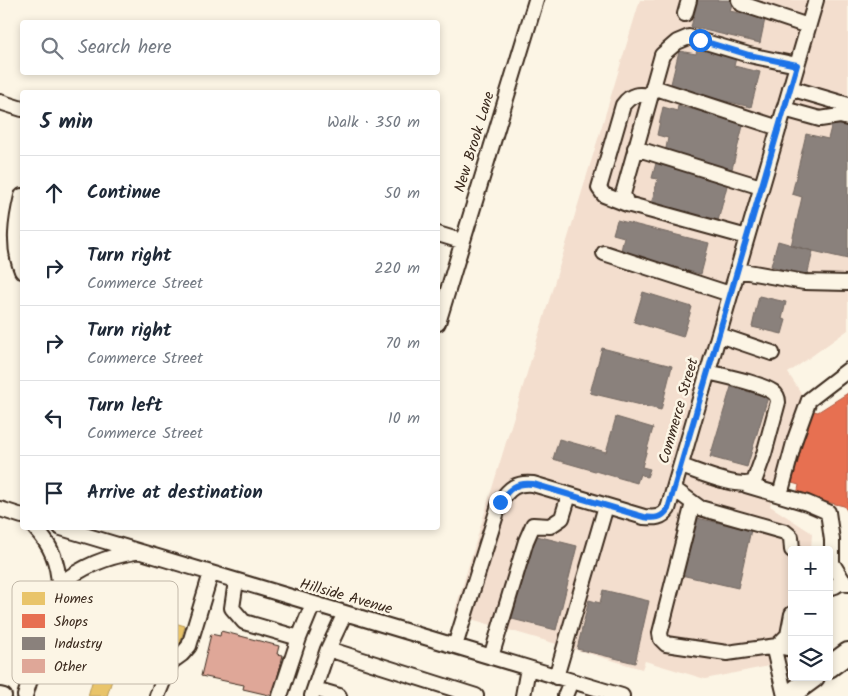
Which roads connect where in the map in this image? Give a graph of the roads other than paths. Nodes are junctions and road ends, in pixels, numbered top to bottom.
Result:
1 (536, 0) edge
2 (689, 0) edge
3 (739, 0) edge
4 (816, 0) edge
5 (684, 14) dead end
6 (808, 26) junction
7 (797, 65) junction
8 (790, 88) junction
9 (652, 91) junction
10 (0, 102) edge
11 (848, 105) edge
12 (20, 108) edge
13 (784, 109) junction
14 (848, 118) edge
15 (779, 128) junction
16 (635, 148) junction
17 (760, 187) junction
18 (627, 204) junction
19 (20, 206) edge
20 (440, 235) edge
21 (747, 237) junction
22 (461, 242) junction
23 (604, 253) dead end
24 (20, 263) edge
25 (737, 270) junction
26 (848, 283) edge
27 (730, 294) junction
28 (440, 316) edge
29 (718, 335) junction
30 (772, 353) dead end
31 (848, 370) edge
32 (708, 372) junction
33 (680, 466) junction
34 (746, 485) junction
35 (674, 489) junction
36 (780, 494) junction
37 (569, 495) junction
38 (694, 503) junction
39 (606, 506) junction
40 (0, 509) edge
41 (20, 515) edge
42 (37, 530) edge
43 (68, 530) edge
44 (792, 546) edge
45 (139, 551) junction
46 (211, 573) junction
47 (236, 580) junction
48 (59, 581) edge
49 (66, 581) edge
50 (845, 583) edge
51 (833, 587) edge
52 (313, 604) junction
53 (345, 613) junction
54 (788, 635) edge
55 (299, 638) junction
56 (456, 646) junction
57 (777, 646) junction
58 (328, 649) junction
59 (788, 649) edge
60 (848, 653) edge
61 (178, 657) edge
62 (491, 657) junction
63 (833, 664) edge
64 (528, 668) junction
65 (556, 677) junction
66 (571, 681) junction
67 (29, 684) edge
68 (162, 684) edge
69 (809, 686) edge
70 (314, 692) edge
71 (0, 695) edge
72 (4, 696) edge
73 (25, 696) edge
74 (157, 696) edge
75 (280, 696) edge
76 (339, 696) edge
77 (476, 696) edge
78 (523, 696) edge
79 (565, 696) edge
80 (622, 696) edge
81 (784, 696) edge
82 (788, 696) edge

1 - 22 street, New Brook Lane
2 - 5 street
3 - 6 street
4 - 6 street, Commerce Street
6 - 7 street, Commerce Street
7 - 8 street, Commerce Street
7 - 9 street
8 - 11 street
8 - 13 street, Commerce Street
9 - 15 street
9 - 16 street
9 - 18 street
10 - 12 street
13 - 14 street
13 - 15 street, Commerce Street
15 - 17 street, Commerce Street
16 - 17 street
16 - 18 street
17 - 21 street, Commerce Street
18 - 21 street
19 - 24 street
20 - 22 street
21 - 25 street, Commerce Street
22 - 28 street, New Brook Lane
23 - 27 street
25 - 26 street
25 - 27 street, Commerce Street
27 - 29 street, Commerce Street
29 - 30 street
29 - 32 street, Commerce Street
31 - 36 street
32 - 33 street, Commerce Street
32 - 34 street
33 - 34 street
33 - 35 street, Commerce Street
34 - 36 street
35 - 38 street
35 - 39 street, Commerce Street
36 - 50 street
37 - 39 street, Commerce Street
37 - 56 street, Commerce Street
37 - 62 street
38 - 44 street
38 - 57 street
39 - 65 street
40 - 41 street
42 - 48 street
43 - 45 street, Hillside Avenue
45 - 46 street, Hillside Avenue
45 - 49 street
46 - 47 street, Hillside Avenue
46 - 61 street
47 - 52 street, Hillside Avenue
47 - 55 street
50 - 51 street
52 - 53 street, Hillside Avenue
52 - 55 street
53 - 56 street, Hillside Avenue
53 - 58 street
54 - 57 street
55 - 75 street
56 - 62 street, Hillside Avenue
57 - 59 street
57 - 81 street
58 - 70 street
58 - 77 street
60 - 63 highway
62 - 64 street, Hillside Avenue
64 - 65 street, Hillside Avenue
64 - 78 street
65 - 66 street, Hillside Avenue
66 - 79 street
66 - 80 street, Hillside Avenue
67 - 73 street
68 - 74 street
69 - 82 highway
70 - 76 street
71 - 72 street

